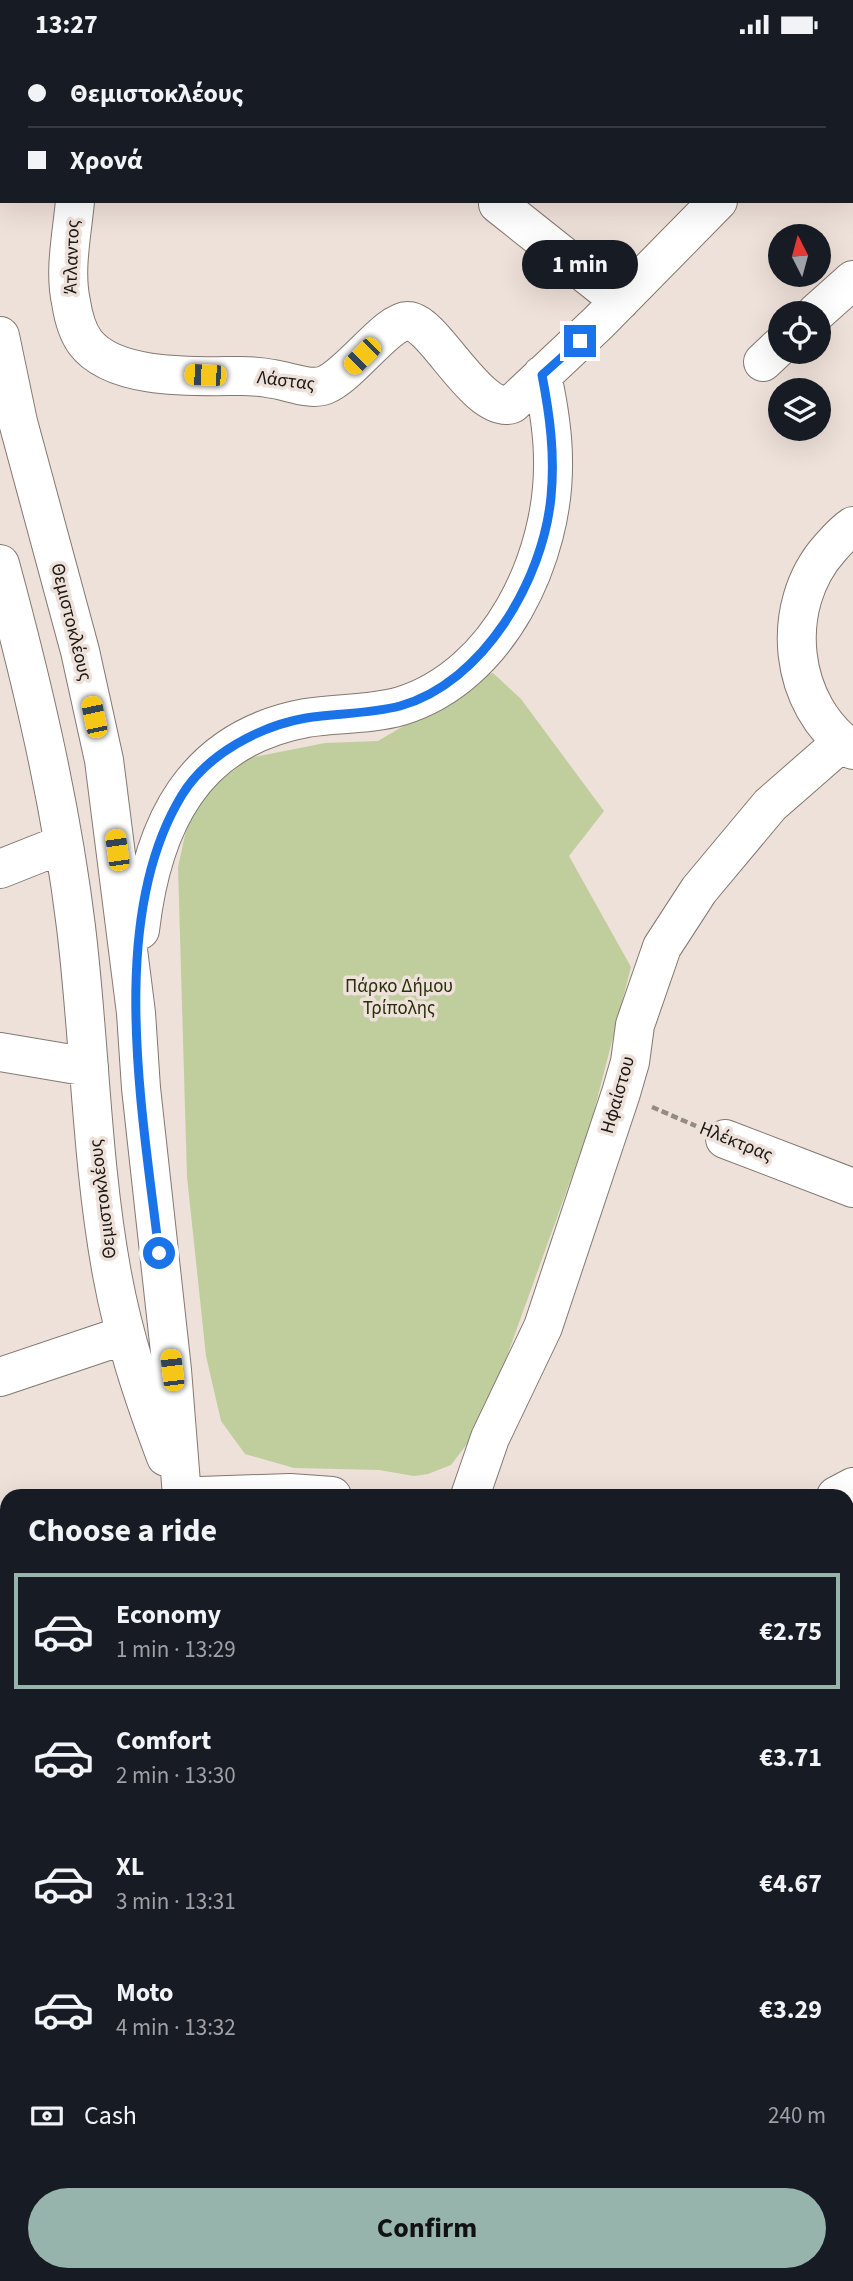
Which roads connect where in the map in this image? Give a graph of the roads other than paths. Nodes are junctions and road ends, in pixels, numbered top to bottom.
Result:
1 (75, 203) edge
2 (716, 203) edge
3 (498, 204) dead end
4 (853, 280) edge
5 (620, 301) junction
6 (829, 301) edge
7 (0, 336) edge
8 (92, 349) joint
9 (542, 375) junction
10 (853, 526) edge
11 (0, 564) edge
12 (847, 746) edge
13 (63, 844) junction
14 (0, 869) edge
15 (136, 1013) junction
16 (0, 1052) edge
17 (89, 1067) junction
18 (725, 1139) road end
19 (853, 1188) edge
20 (125, 1335) junction
21 (0, 1377) edge
22 (178, 1489) edge
23 (180, 1489) edge
24 (473, 1489) edge

1 - 8 street, Άτλαντος
2 - 5 street
3 - 5 street
4 - 6 street
5 - 9 street
7 - 15 street, Θεμιστοκλέους
8 - 9 street, Λάστας
9 - 15 street
10 - 12 street
11 - 13 street, Θεμιστοκλέους
12 - 24 street, Ηφαίστου
13 - 14 street
13 - 17 street, Θεμιστοκλέους
15 - 23 street, Θεμιστοκλέους
16 - 17 street
17 - 20 street, Θεμιστοκλέους
18 - 19 street, Ηλέκτρας
20 - 21 street
20 - 22 street, Θεμιστοκλέους

